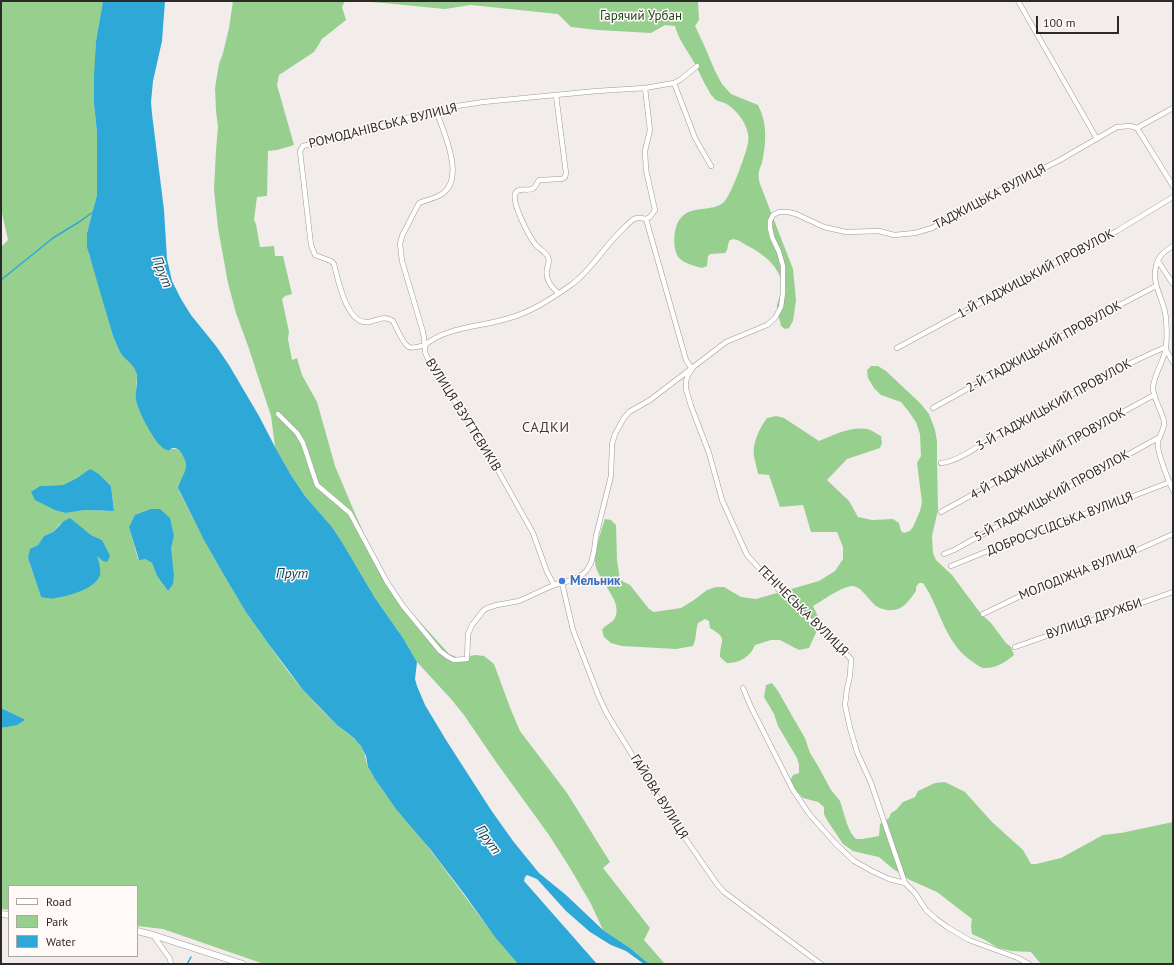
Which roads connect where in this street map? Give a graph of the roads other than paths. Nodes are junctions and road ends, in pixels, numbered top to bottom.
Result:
1 (1018, 1) edge
2 (697, 66) dead end
3 (674, 83) junction
4 (645, 88) junction
5 (556, 95) junction
6 (1173, 108) edge
7 (436, 110) junction
8 (1137, 128) junction
9 (1097, 139) junction
10 (711, 166) dead end
11 (1173, 186) edge
12 (1173, 197) edge
13 (646, 220) junction
14 (1173, 246) edge
15 (1158, 261) junction
16 (1173, 284) edge
17 (1156, 286) junction
18 (558, 293) junction
19 (426, 345) junction
20 (897, 348) dead end
21 (1166, 348) junction
22 (1173, 362) edge
23 (692, 369) junction
24 (1154, 395) junction
25 (933, 408) dead end
26 (278, 414) dead end
27 (1160, 437) junction
28 (941, 463) dead end
29 (1170, 482) junction
30 (1173, 492) edge
31 (941, 512) dead end
32 (1173, 534) edge
33 (944, 554) dead end
34 (951, 566) dead end
35 (562, 583) junction
36 (554, 585) junction
37 (1173, 592) edge
38 (983, 614) dead end
39 (1015, 647) dead end
40 (743, 688) dead end
41 (905, 883) junction
42 (138, 931) edge
43 (153, 935) junction
44 (171, 964) edge
45 (243, 964) edge
46 (821, 964) edge
47 (1029, 964) edge

1 - 9 street
2 - 3 street
3 - 4 street, РОМОДАНІВСЬКА ВУЛИЦЯ
3 - 10 street
4 - 5 street, РОМОДАНІВСЬКА ВУЛИЦЯ
4 - 13 street
5 - 7 street, РОМОДАНІВСЬКА ВУЛИЦЯ
5 - 18 street
6 - 8 street
7 - 19 street
7 - 19 street, РОМОДАНІВСЬКА ВУЛИЦЯ
8 - 9 street, ТАДЖИЦЬКА ВУЛИЦЯ
8 - 11 street
9 - 23 street, ТАДЖИЦЬКА ВУЛИЦЯ
12 - 20 street, 1-Й ТАДЖИЦЬКИЙ ПРОВУЛОК
13 - 18 street, ВУЛИЦЯ ВЗУТТЄВИКІВ
13 - 23 street
14 - 15 street
15 - 16 street
15 - 17 street
17 - 21 street
17 - 25 street, 2-Й ТАДЖИЦЬКИЙ ПРОВУЛОК
18 - 19 street, ВУЛИЦЯ ВЗУТТЄВИКІВ
19 - 36 street, ВУЛИЦЯ ВЗУТТЄВИКІВ
21 - 22 street
21 - 24 street
21 - 28 street, 3-Й ТАДЖИЦЬКИЙ ПРОВУЛОК
23 - 35 street
23 - 41 street, ГЕНІЧЕСЬКА ВУЛИЦЯ
24 - 27 street
24 - 31 street, 4-Й ТАДЖИЦЬКИЙ ПРОВУЛОК
26 - 36 street
27 - 29 street
27 - 33 street, 5-Й ТАДЖИЦЬКИЙ ПРОВУЛОК
29 - 30 street
29 - 34 street, ДОБРОСУСІДСЬКА ВУЛИЦЯ
32 - 38 street, МОЛОДІЖНА ВУЛИЦЯ
35 - 36 street
35 - 46 street, ГАЙОВА ВУЛИЦЯ
37 - 39 street, ВУЛИЦЯ ДРУЖБИ
40 - 41 street
41 - 47 street
42 - 43 street
43 - 44 street
43 - 45 street

